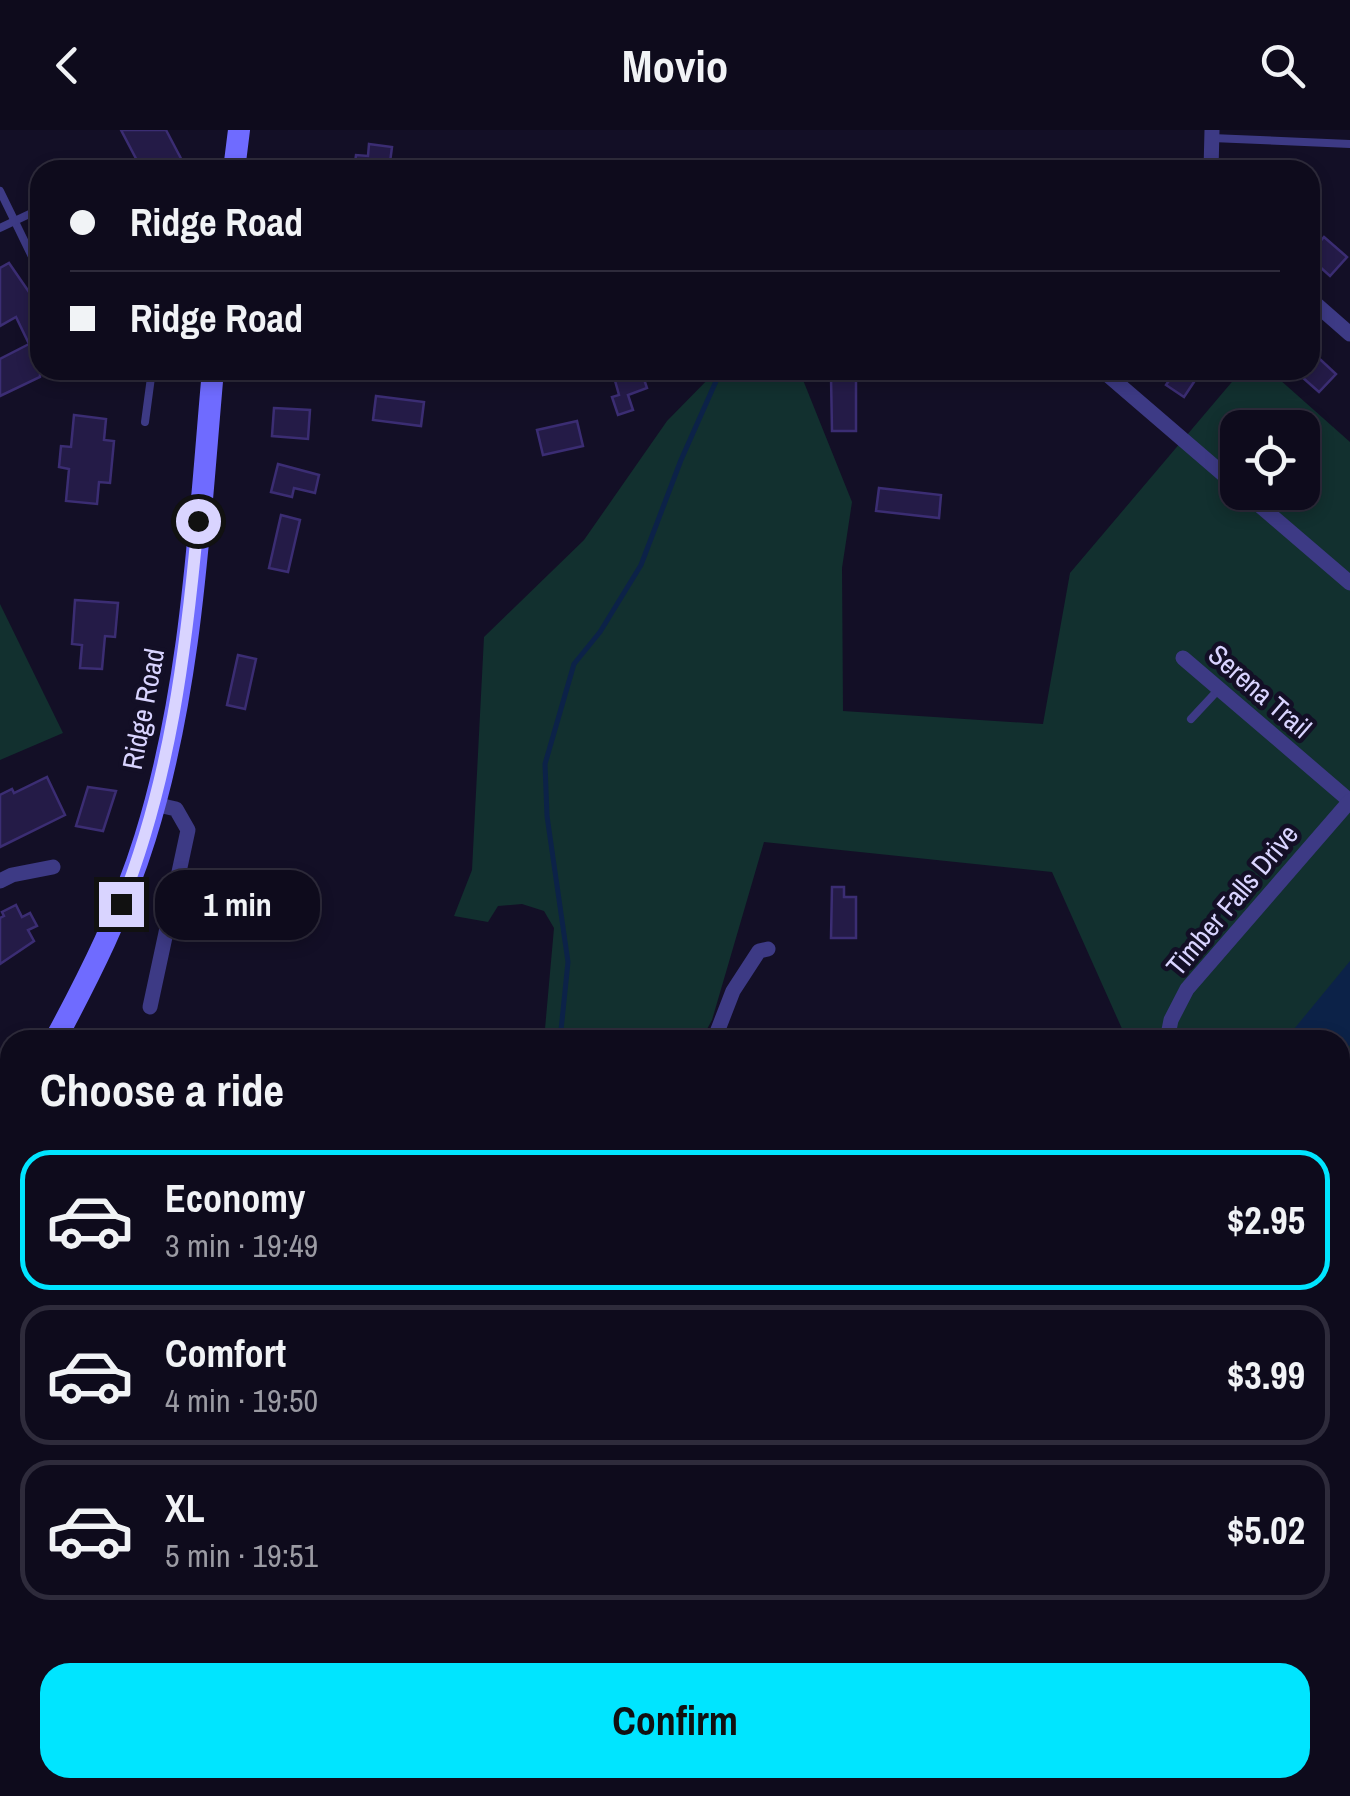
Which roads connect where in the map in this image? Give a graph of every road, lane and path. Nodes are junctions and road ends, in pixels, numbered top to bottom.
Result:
1 (238, 130) edge
2 (1212, 134) edge
3 (1350, 144) edge
4 (235, 160) edge
5 (1211, 160) edge
6 (0, 190) edge
7 (30, 214) edge
8 (14, 222) junction
9 (0, 228) edge
10 (30, 252) edge
11 (1320, 308) edge
12 (1350, 334) edge
13 (151, 380) edge
14 (212, 380) edge
15 (1114, 380) edge
16 (145, 422) dead end
17 (1220, 471) edge
18 (1265, 510) edge
19 (1350, 583) edge
20 (1183, 658) dead end
21 (1219, 689) junction
22 (1191, 719) dead end
23 (1350, 801) edge
24 (154, 804) junction
25 (53, 867) dead end
26 (0, 882) edge
27 (768, 949) dead end
28 (150, 1008) dead end
29 (60, 1030) edge
30 (718, 1030) edge
31 (1168, 1030) edge

1 - 4 street
2 - 3 lane
2 - 5 street
6 - 8 lane
7 - 8 lane
8 - 9 lane
8 - 10 lane
11 - 12 street
13 - 16 lane
14 - 24 street, Ridge Road
15 - 17 street
18 - 19 street
20 - 21 street, Serena Trail
21 - 22 lane
21 - 23 street, Serena Trail
23 - 31 street, Timber Falls Drive
24 - 28 street
24 - 29 street, Ridge Road
25 - 26 street
27 - 30 street

